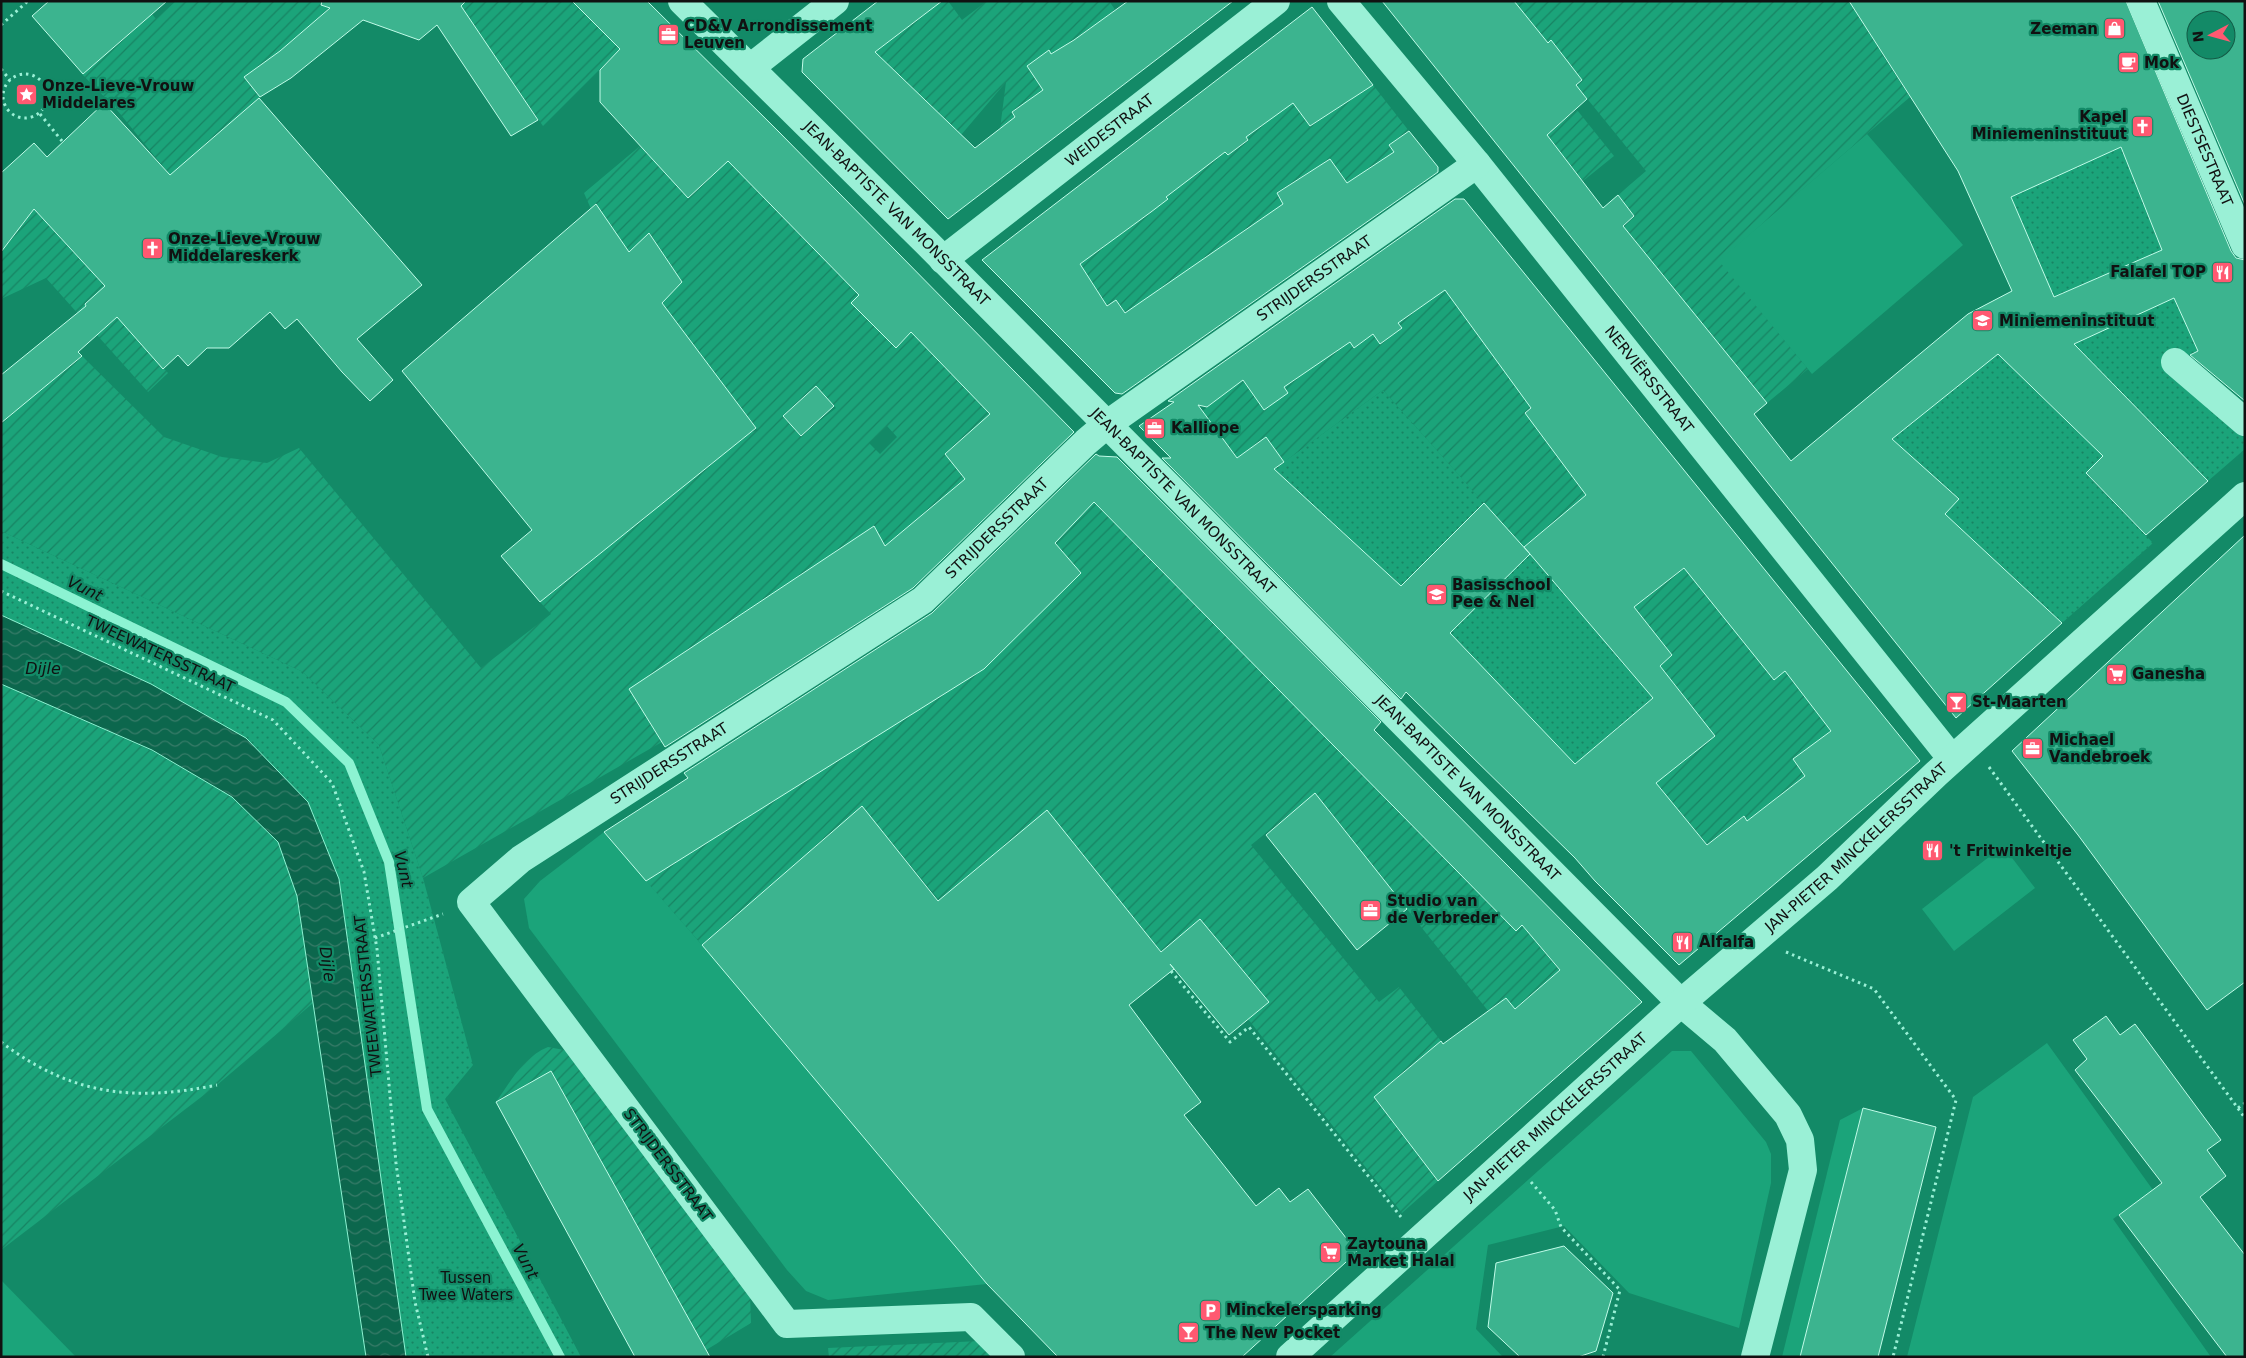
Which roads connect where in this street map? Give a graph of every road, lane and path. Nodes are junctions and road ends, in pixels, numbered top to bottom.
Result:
1 (28, 1) edge
2 (682, 1) edge
3 (835, 1) edge
4 (1276, 1) edge
5 (1341, 1) edge
6 (2141, 1) edge
7 (1, 25) edge
8 (750, 68) junction
9 (1, 69) edge
10 (10, 80) junction
11 (40, 114) junction
12 (62, 141) dead end
13 (1476, 164) junction
14 (2245, 245) edge
15 (943, 260) junction
16 (2175, 362) dead end
17 (2245, 422) edge
18 (1106, 425) junction
19 (2245, 496) edge
20 (1, 591) edge
21 (1952, 759) junction
22 (1986, 764) dead end
23 (433, 918) dead end
24 (375, 938) junction
25 (1777, 948) dead end
26 (1172, 971) dead end
27 (1681, 1003) junction
28 (1, 1042) edge
29 (217, 1085) dead end
30 (2245, 1103) edge
31 (2238, 1108) junction
32 (2245, 1118) edge
33 (1525, 1176) dead end
34 (1401, 1218) dead end
35 (428, 1357) edge
36 (1011, 1357) edge
37 (1290, 1357) edge
38 (1602, 1357) edge
39 (1755, 1357) edge
40 (1893, 1357) edge

1 - 7 path
2 - 8 street, JEAN-BAPTISTE VAN MONSSTRAAT
3 - 8 street
4 - 15 street, WEIDESTRAAT
5 - 13 street, NERVIËRSSTRAAT
6 - 14 street, DIESTSESTRAAT
8 - 15 street, JEAN-BAPTISTE VAN MONSSTRAAT
9 - 10 path
10 - 11 path
10 - 11 path
11 - 12 path
13 - 18 street, STRIJDERSSTRAAT
13 - 21 street, NERVIËRSSTRAAT
15 - 18 street, JEAN-BAPTISTE VAN MONSSTRAAT
16 - 17 street
18 - 27 street, JEAN-BAPTISTE VAN MONSSTRAAT
18 - 36 street, STRIJDERSSTRAAT
19 - 21 street, JAN-PIETER MINCKELERSSTRAAT
20 - 24 path, TWEEWATERSSTRAAT
21 - 27 street, JAN-PIETER MINCKELERSSTRAAT
22 - 31 path
23 - 24 path
24 - 35 path, TWEEWATERSSTRAAT
25 - 40 path
26 - 34 path
27 - 37 street, JAN-PIETER MINCKELERSSTRAAT
27 - 39 street, JEAN-BAPTISTE VAN MONSSTRAAT
28 - 29 path
30 - 31 path
31 - 32 path
33 - 38 path

